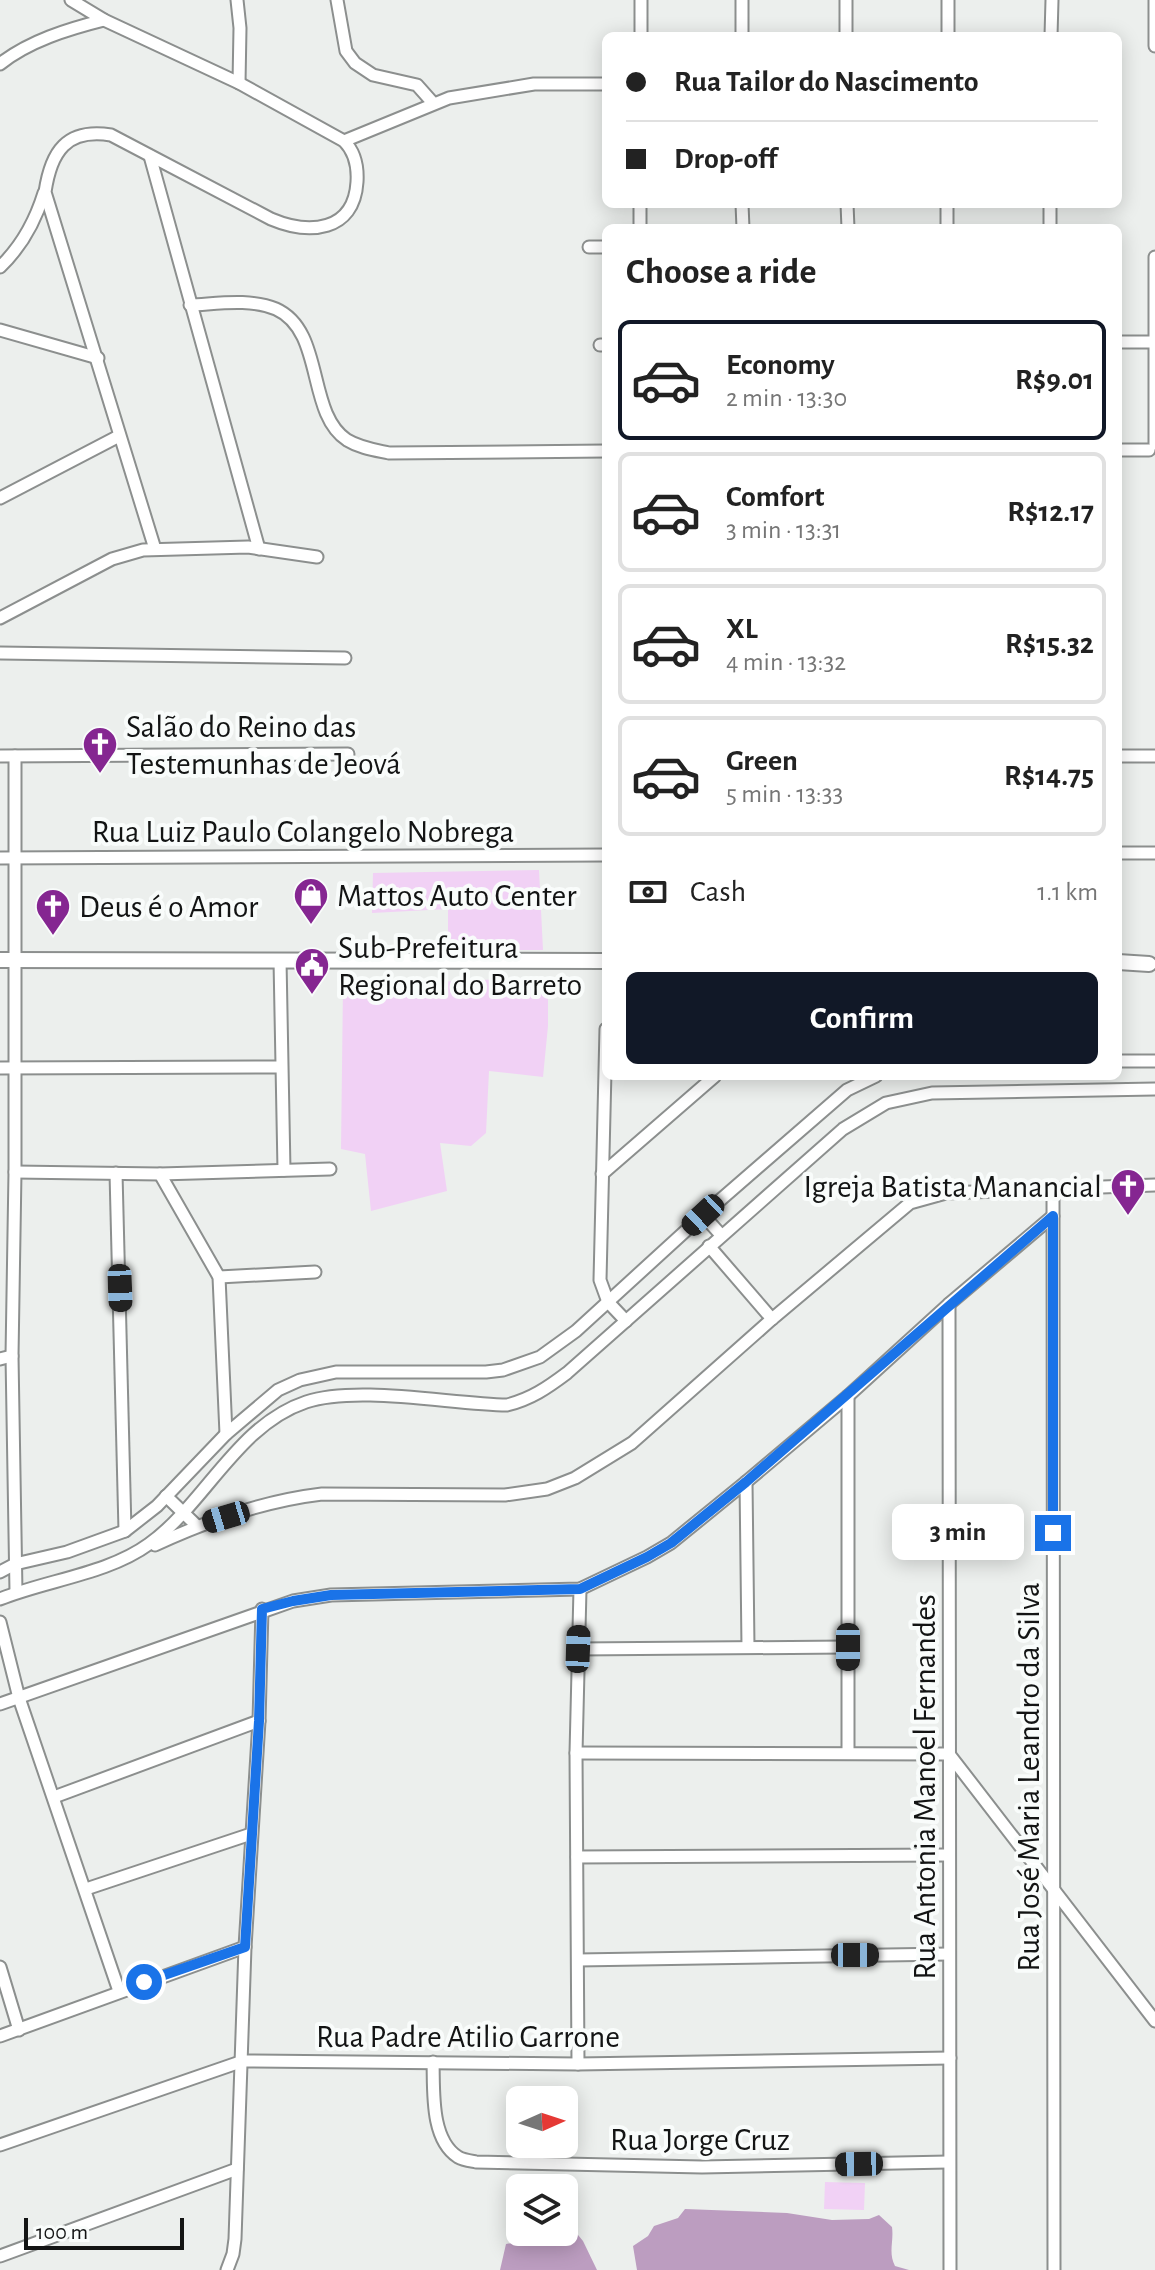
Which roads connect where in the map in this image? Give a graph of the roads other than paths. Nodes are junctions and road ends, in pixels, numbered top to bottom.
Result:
1 (71, 0) edge
2 (237, 0) edge
3 (337, 0) edge
4 (641, 0) edge
5 (742, 0) edge
6 (846, 0) edge
7 (948, 0) edge
8 (1052, 0) edge
9 (1155, 0) edge
10 (104, 20) junction
11 (641, 32) edge
12 (742, 32) edge
13 (846, 32) edge
14 (948, 32) edge
15 (1051, 32) edge
16 (1155, 46) edge
17 (0, 64) edge
18 (239, 83) junction
19 (602, 84) edge
20 (433, 103) junction
21 (344, 141) junction
22 (150, 156) junction
23 (45, 192) junction
24 (589, 247) dead end
25 (602, 247) edge
26 (1155, 257) edge
27 (0, 267) edge
28 (190, 305) junction
29 (0, 330) edge
30 (1122, 342) edge
31 (1155, 342) edge
32 (98, 358) junction
33 (119, 436) junction
34 (1153, 448) edge
35 (1122, 450) edge
36 (602, 451) edge
37 (0, 498) edge
38 (155, 549) junction
39 (259, 549) junction
40 (317, 557) dead end
41 (0, 618) edge
42 (0, 653) edge
43 (345, 658) dead end
44 (348, 754) dead end
45 (0, 756) edge
46 (15, 756) junction
47 (1122, 756) edge
48 (1155, 756) edge
49 (1122, 853) edge
50 (1155, 853) edge
51 (602, 855) edge
52 (0, 858) edge
53 (16, 858) junction
54 (0, 960) edge
55 (16, 960) junction
56 (280, 960) junction
57 (602, 961) edge
58 (1122, 962) edge
59 (1153, 964) edge
60 (1122, 1061) edge
61 (1155, 1061) edge
62 (281, 1067) junction
63 (0, 1068) edge
64 (16, 1068) junction
65 (605, 1080) edge
66 (710, 1080) edge
67 (868, 1080) edge
68 (1155, 1089) edge
69 (330, 1169) dead end
70 (284, 1170) junction
71 (15, 1172) junction
72 (116, 1173) junction
73 (160, 1174) junction
74 (602, 1174) junction
75 (1155, 1185) edge
76 (1053, 1187) junction
77 (703, 1215) junction
78 (1053, 1216) junction
79 (721, 1235) junction
80 (709, 1246) junction
81 (315, 1272) dead end
82 (219, 1277) junction
83 (608, 1302) junction
84 (949, 1304) junction
85 (772, 1319) junction
86 (626, 1321) junction
87 (12, 1356) junction
88 (0, 1359) edge
89 (848, 1396) junction
90 (226, 1434) junction
91 (14, 1466) junction
92 (0, 1470) edge
93 (746, 1482) junction
94 (166, 1496) junction
95 (184, 1512) junction
96 (197, 1526) junction
97 (125, 1531) junction
98 (130, 1558) junction
99 (15, 1564) junction
100 (0, 1572) edge
101 (580, 1589) junction
102 (16, 1592) junction
103 (0, 1599) edge
104 (262, 1609) junction
105 (0, 1622) edge
106 (748, 1647) junction
107 (848, 1647) junction
108 (578, 1649) junction
109 (19, 1698) junction
110 (0, 1704) edge
111 (259, 1721) junction
112 (576, 1753) junction
113 (848, 1753) junction
114 (949, 1754) junction
115 (54, 1797) junction
116 (251, 1834) junction
117 (948, 1855) junction
118 (577, 1857) junction
119 (86, 1889) junction
120 (1055, 1890) junction
121 (245, 1947) junction
122 (949, 1954) junction
123 (578, 1960) junction
124 (0, 1967) edge
125 (119, 1991) junction
126 (1155, 2021) edge
127 (19, 2030) junction
128 (0, 2036) edge
129 (950, 2058) junction
130 (243, 2061) junction
131 (433, 2062) junction
132 (578, 2064) junction
133 (0, 2145) edge
134 (948, 2162) junction
135 (237, 2169) junction
136 (0, 2256) edge
137 (227, 2270) edge
138 (950, 2270) edge
139 (1054, 2270) edge

1 - 10 street
2 - 18 street
3 - 20 street
4 - 11 street
5 - 12 street
6 - 13 street
7 - 14 street
8 - 15 street
9 - 16 street
10 - 17 street
10 - 18 street
18 - 21 street
19 - 20 street
20 - 21 street
21 - 22 street
22 - 23 street
22 - 28 street
23 - 27 street
23 - 32 street
24 - 25 street
26 - 31 street
28 - 36 street
28 - 39 street
29 - 32 street
30 - 31 street
31 - 34 street
32 - 33 street
33 - 37 street
33 - 38 street
34 - 35 street
38 - 39 street
38 - 41 street
39 - 40 street
42 - 43 street
44 - 46 street
45 - 46 street
46 - 53 street
47 - 48 street
49 - 50 street
51 - 53 street, Rua Luiz Paulo Colangelo Nobrega
52 - 53 street, Rua Luiz Paulo Colangelo Nobrega
53 - 55 street
54 - 55 street
55 - 56 street
55 - 64 street
56 - 57 street
56 - 62 street
58 - 59 street
60 - 61 street
62 - 64 street
62 - 70 street
63 - 64 street
64 - 71 street
65 - 74 street
66 - 74 street
67 - 77 street
68 - 79 street
69 - 70 street
70 - 73 street
71 - 72 street
71 - 87 street
72 - 73 street
72 - 97 street
73 - 82 street
74 - 83 street
75 - 76 street
76 - 78 street, Rua José Maria Leandro da Silva
76 - 85 street
77 - 79 street
77 - 83 street
78 - 84 street
78 - 120 street, Rua José Maria Leandro da Silva
79 - 80 street
80 - 85 street
80 - 86 street
81 - 82 street
82 - 90 street
83 - 86 street
83 - 90 street
84 - 89 street
84 - 114 street, Rua Antonia Manoel Fernandes
85 - 96 street
86 - 95 street
87 - 88 street
87 - 91 street
89 - 93 street
89 - 107 street
90 - 94 street
91 - 92 street
91 - 99 street
93 - 101 street
93 - 106 street
94 - 95 street
94 - 97 street
95 - 96 street
95 - 98 street
96 - 98 street
97 - 99 street
98 - 102 street
99 - 100 street
99 - 102 street
101 - 104 street
101 - 108 street
102 - 103 street
104 - 109 street
104 - 111 street
105 - 109 street
106 - 107 street
106 - 108 street
107 - 113 street
108 - 112 street
109 - 110 street
109 - 115 street
111 - 115 street
111 - 116 street
112 - 113 street
112 - 118 street
113 - 114 street
114 - 117 street, Rua Antonia Manoel Fernandes
114 - 120 street
115 - 119 street
116 - 119 street
116 - 121 street
117 - 118 street
117 - 122 street, Rua Antonia Manoel Fernandes
118 - 123 street
119 - 125 street
120 - 126 street
120 - 139 street, Rua José Maria Leandro da Silva
121 - 125 street
121 - 130 street
122 - 123 street
122 - 129 street, Rua Antonia Manoel Fernandes
123 - 132 street
124 - 127 street
125 - 127 street
127 - 128 street
129 - 132 street, Rua Padre Atilio Garrone
129 - 134 street, Rua Antonia Manoel Fernandes
130 - 131 street, Rua Padre Atilio Garrone
130 - 133 street, Rua Padre Atilio Garrone
130 - 135 street
131 - 132 street, Rua Padre Atilio Garrone
131 - 134 street, Rua Jorge Cruz
134 - 138 street, Rua Antonia Manoel Fernandes
135 - 136 street
135 - 137 street

